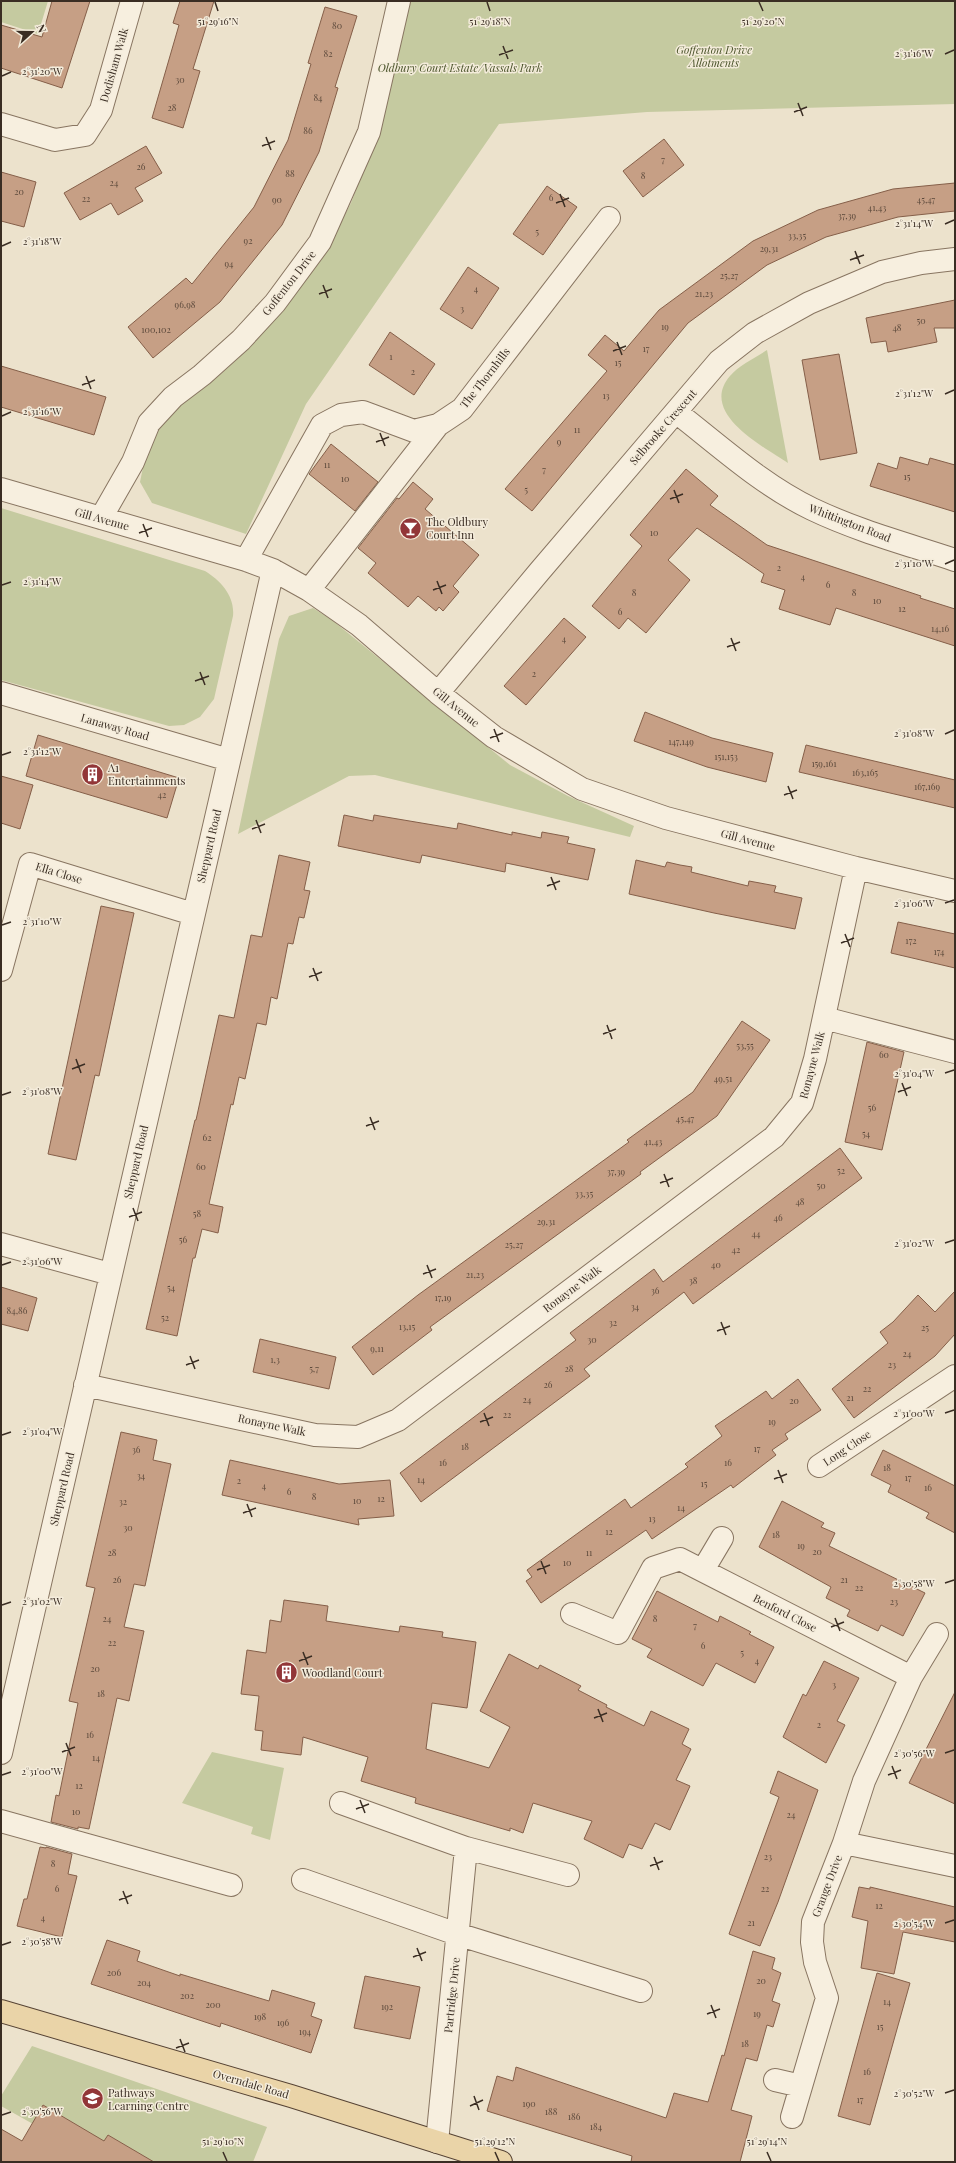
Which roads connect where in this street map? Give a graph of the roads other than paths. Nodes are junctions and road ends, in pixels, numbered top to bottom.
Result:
1 (132, 1) edge
2 (399, 1) edge
3 (1, 124) edge
4 (609, 218) dead end
5 (955, 259) edge
6 (676, 412) junction
7 (438, 425) junction
8 (1, 489) edge
9 (101, 518) junction
10 (246, 560) junction
11 (955, 560) edge
12 (273, 570) junction
13 (309, 590) junction
14 (1, 693) edge
15 (438, 693) junction
16 (229, 760) junction
17 (856, 868) junction
18 (955, 891) edge
19 (193, 914) junction
20 (1, 970) edge
21 (824, 1018) junction
22 (955, 1052) edge
23 (1, 1244) edge
24 (110, 1274) junction
25 (955, 1376) edge
26 (86, 1385) junction
27 (819, 1466) dead end
28 (722, 1538) dead end
29 (703, 1570) junction
30 (572, 1614) dead end
31 (937, 1634) dead end
32 (911, 1677) junction
33 (1, 1753) edge
34 (341, 1803) dead end
35 (1, 1821) edge
36 (844, 1843) junction
37 (466, 1848) junction
38 (955, 1866) edge
39 (568, 1875) dead end
40 (303, 1880) dead end
41 (231, 1884) dead end
42 (457, 1934) junction
43 (641, 1991) dead end
44 (1, 2011) edge
45 (775, 2080) dead end
46 (801, 2086) junction
47 (792, 2117) dead end
48 (437, 2142) junction
49 (501, 2162) edge

1 - 3 street, Dodisham Walk
2 - 9 street, Goffenton Drive
4 - 7 street, The Thornhills
5 - 6 street, Selbrooke Crescent
6 - 11 street, Whittington Road
6 - 15 street, Selbrooke Crescent
7 - 10 street, The Thornhills
7 - 13 street
8 - 9 street, Gill Avenue
9 - 10 street, Gill Avenue
10 - 12 street, Gill Avenue
12 - 13 street, Gill Avenue
12 - 16 street, Sheppard Road
13 - 15 street, Gill Avenue
14 - 16 street, Lanaway Road
15 - 17 street, Gill Avenue
16 - 19 street, Sheppard Road
17 - 18 street, Gill Avenue
17 - 21 street, Ronayne Walk
19 - 20 street, Ella Close
19 - 24 street, Sheppard Road
21 - 22 street
21 - 26 street, Ronayne Walk
23 - 24 street
24 - 26 street, Sheppard Road
25 - 27 street, Long Close
26 - 33 street, Sheppard Road
28 - 29 street
29 - 30 street, Benford Close
29 - 32 street, Benford Close
31 - 32 street
32 - 36 street
34 - 37 street
35 - 41 street
36 - 38 street, Grange Drive
36 - 46 street, Grange Drive
37 - 39 street
37 - 42 street, Partridge Drive
40 - 42 street
42 - 43 street
42 - 48 street, Partridge Drive
44 - 48 main road, Overndale Road
45 - 46 street
46 - 47 street, Grange Drive
48 - 49 main road, Overndale Road

